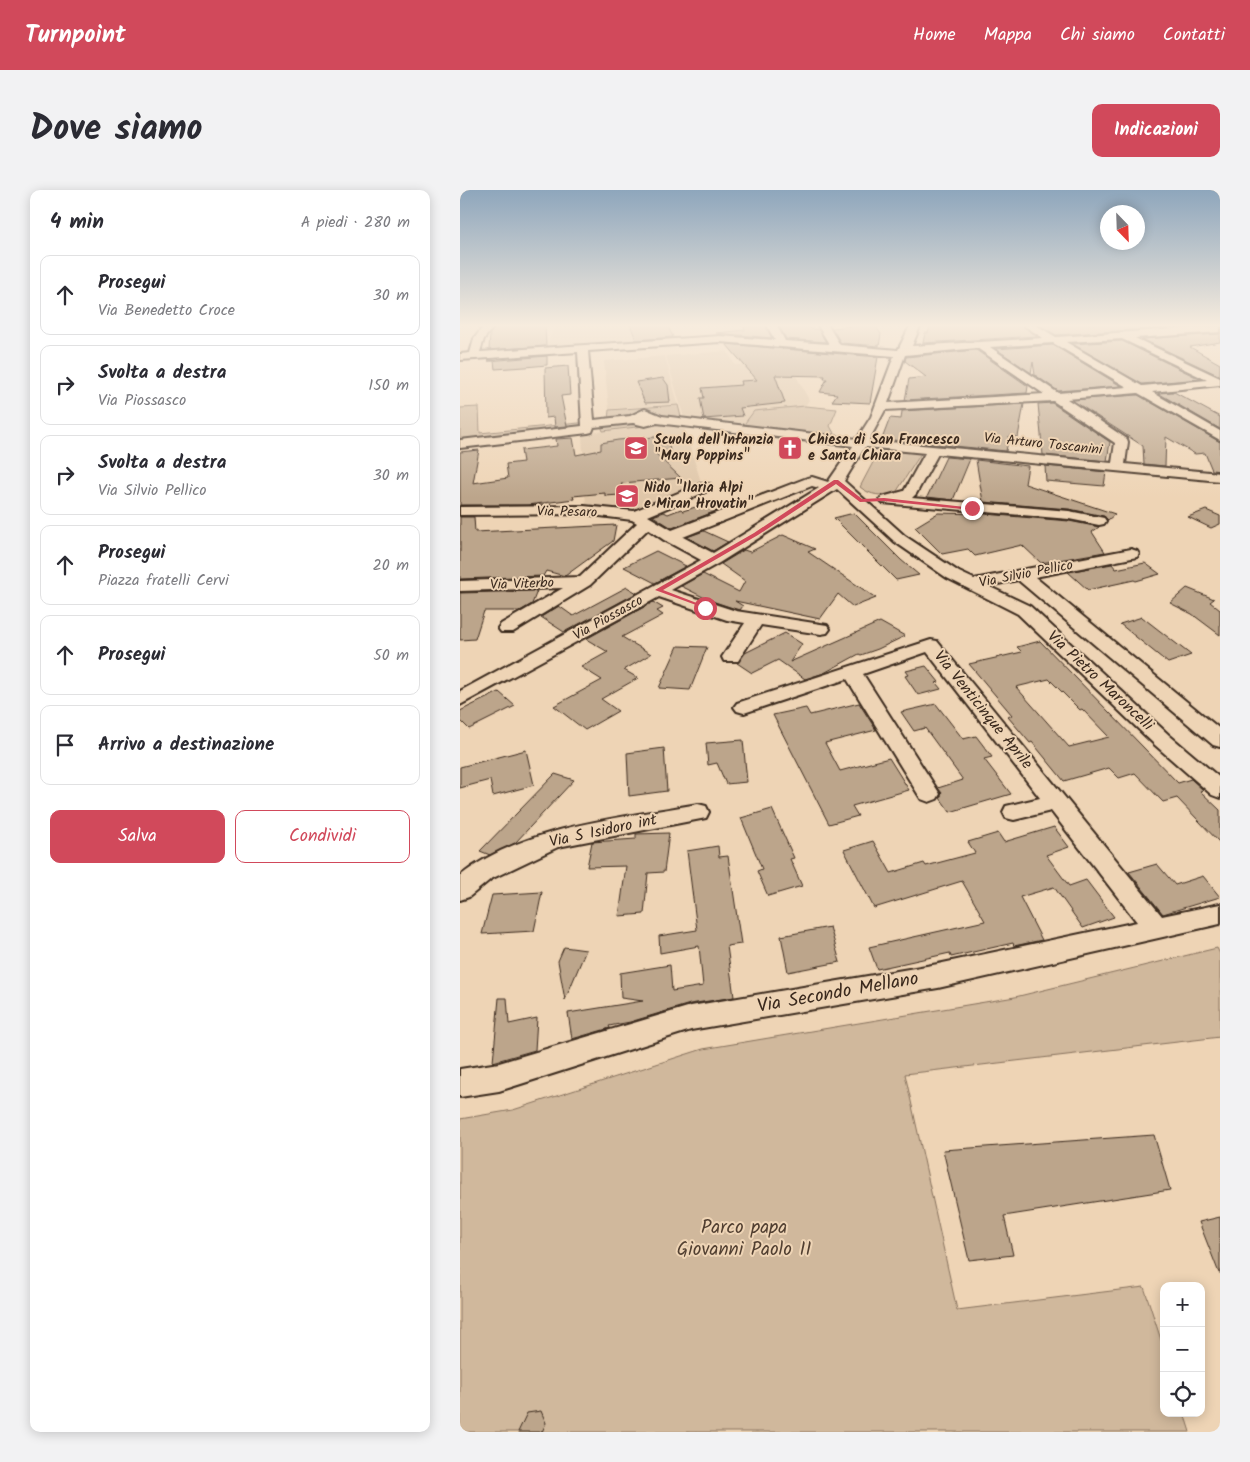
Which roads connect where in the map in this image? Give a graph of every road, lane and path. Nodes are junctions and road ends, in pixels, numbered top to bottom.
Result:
1 (585, 382) edge
2 (891, 382) edge
3 (1034, 382) edge
4 (1126, 382) edge
5 (1220, 382) edge
6 (1140, 390) junction
7 (1056, 397) junction
8 (881, 407) junction
9 (588, 426) junction
10 (1220, 436) edge
11 (862, 443) junction
12 (460, 444) edge
13 (934, 449) junction
14 (1118, 468) junction
15 (1187, 474) junction
16 (1220, 477) edge
17 (833, 484) junction
18 (705, 487) dead end
19 (1220, 491) edge
20 (887, 500) junction
21 (860, 501) junction
22 (471, 508) edge
23 (641, 520) junction
24 (1099, 521) dead end
25 (669, 537) junction
26 (1131, 554) dead end
27 (713, 560) junction
28 (1022, 575) junction
29 (584, 582) junction
30 (972, 584) junction
31 (460, 586) edge
32 (658, 590) junction
33 (756, 620) junction
34 (507, 628) dead end
35 (821, 629) dead end
36 (731, 657) dead end
37 (852, 671) junction
38 (460, 699) edge
39 (744, 707) dead end
40 (1220, 740) edge
41 (1220, 790) edge
42 (929, 794) dead end
43 (1056, 802) junction
44 (698, 812) dead end
45 (1014, 812) dead end
46 (460, 890) edge
47 (1220, 914) edge
48 (1157, 929) junction
49 (460, 1083) edge

1 - 9 street
2 - 8 street, Via Piossasco
3 - 7 street
4 - 6 street
5 - 6 street
6 - 7 street
6 - 10 street
7 - 8 street
7 - 14 street
8 - 11 street, Via Piossasco
9 - 11 street, Via Arturo Toscanini
9 - 12 street, Via Arturo Toscanini
11 - 13 street, Via Arturo Toscanini
11 - 17 street, Via Piossasco
13 - 14 street, Via Arturo Toscanini
13 - 20 street
14 - 15 street, Via Arturo Toscanini
15 - 16 street, Via Arturo Toscanini
15 - 19 street
17 - 21 street, Via Silvio Pellico
17 - 25 street
17 - 27 street, Via Piossasco
18 - 23 street
20 - 21 street
20 - 24 street
21 - 30 street, Via Silvio Pellico
22 - 23 street, Via Pesaro
23 - 25 street, Via Pesaro
23 - 29 street, Via Viterbo
25 - 27 street, Via Pesaro
26 - 28 street, Via Silvio Pellico
27 - 32 street, Via Piossasco
28 - 30 street, Via Silvio Pellico
28 - 40 street, Via Pietro Maroncelli
29 - 31 street, Via Viterbo
29 - 34 street, Via Viterbo
30 - 41 street, Via Pietro Maroncelli
32 - 33 street
32 - 38 street, Via Piossasco
33 - 35 street
33 - 36 street
37 - 39 street, Via Venticinque Aprile
37 - 42 street
37 - 43 street, Via Venticinque Aprile
43 - 45 street
43 - 48 street, Via Venticinque Aprile
44 - 46 street, Via S Isidoro int
47 - 48 street, Via Secondo Mellano
48 - 49 street, Via Secondo Mellano

